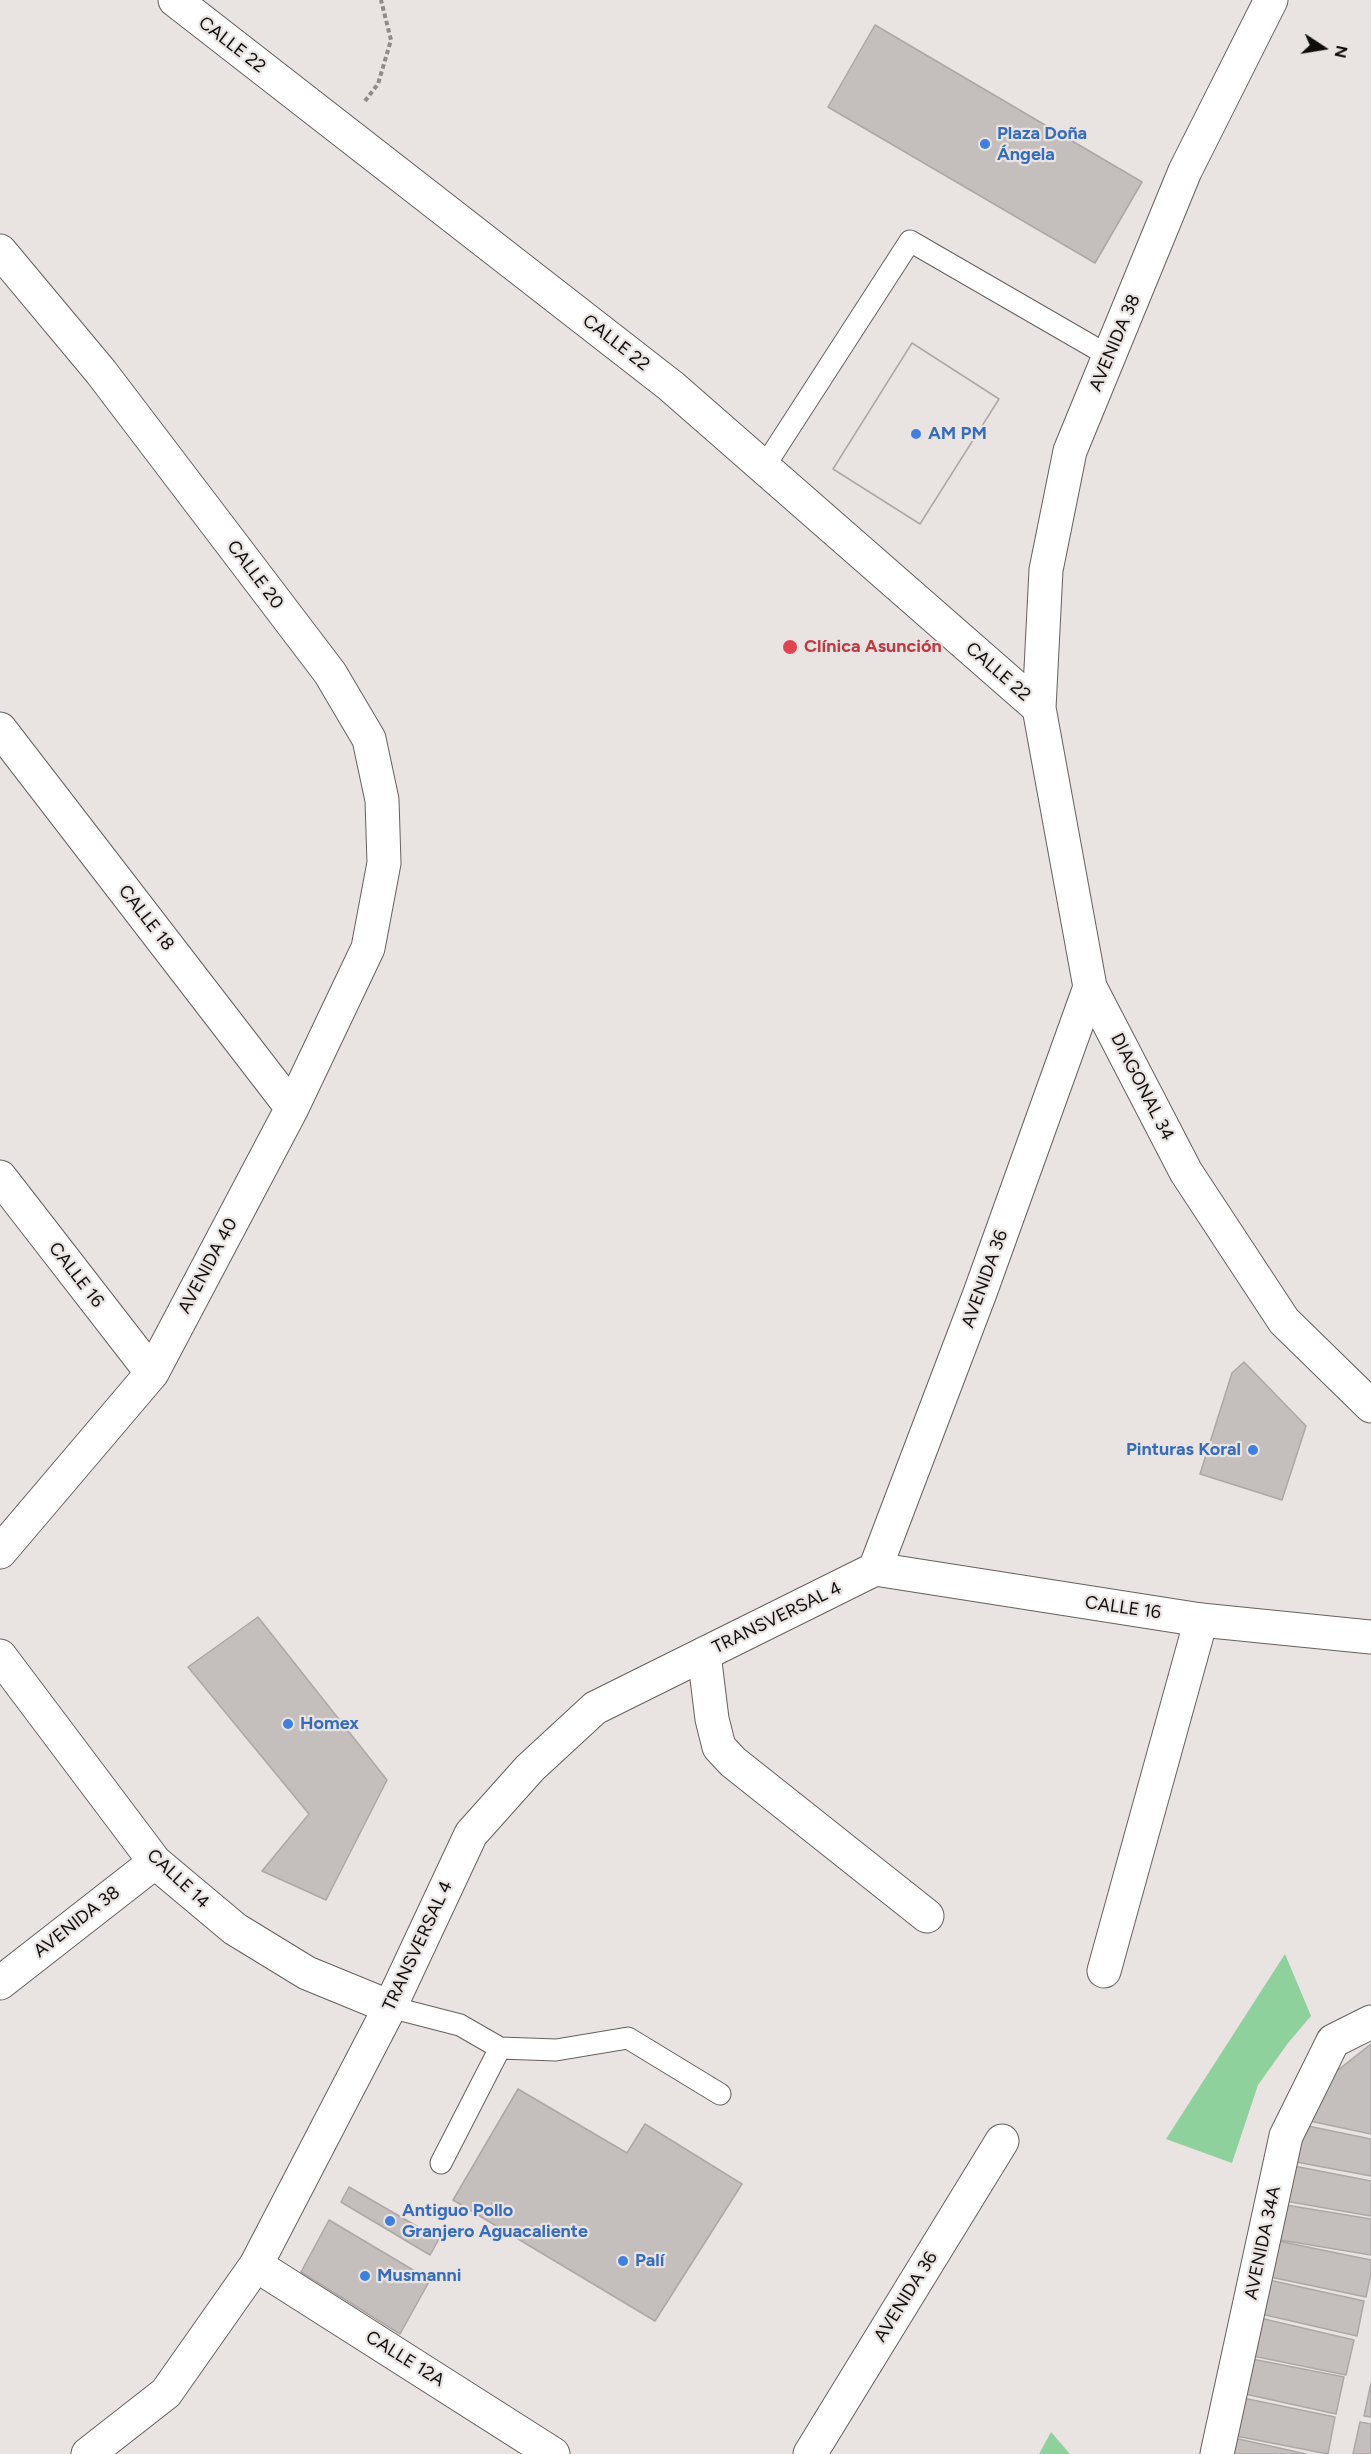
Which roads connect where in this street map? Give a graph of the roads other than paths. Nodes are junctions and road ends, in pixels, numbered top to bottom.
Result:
1 (175, 0) edge
2 (1271, 0) edge
3 (0, 251) edge
4 (1109, 356) junction
5 (764, 467) junction
6 (1039, 708) junction
7 (0, 729) edge
8 (368, 948) joint
9 (1090, 987) junction
10 (292, 1108) junction
11 (0, 1177) edge
12 (152, 1373) junction
13 (1371, 1406) edge
14 (0, 1552) edge
15 (875, 1569) junction
16 (1201, 1620) junction
17 (1371, 1637) edge
18 (704, 1654) junction
19 (0, 1656) edge
20 (155, 1862) junction
21 (927, 1916) dead end
22 (1104, 1971) dead end
23 (0, 1983) edge
24 (390, 2007) junction
25 (1371, 2022) edge
26 (500, 2048) junction
27 (720, 2094) dead end
28 (1002, 2141) dead end
29 (441, 2163) dead end
30 (256, 2265) junction
31 (88, 2454) edge
32 (553, 2454) edge
33 (810, 2454) edge
34 (1217, 2454) edge

1 - 5 street, CALLE 22
2 - 4 street, AVENIDA 38
3 - 8 street, CALLE 20
4 - 5 lane
4 - 6 street, AVENIDA 38
5 - 6 street, CALLE 22
6 - 9 street, DIAGONAL 34
7 - 10 street, CALLE 18
8 - 10 street, AVENIDA 40
9 - 13 street, DIAGONAL 34
9 - 15 street, AVENIDA 36
10 - 12 street, AVENIDA 40
11 - 12 street, CALLE 16
12 - 14 street, AVENIDA 40
15 - 16 street, CALLE 16
15 - 18 street, TRANSVERSAL 4
16 - 17 street, CALLE 16
16 - 22 street
18 - 21 street
18 - 24 street, TRANSVERSAL 4
19 - 20 street, CALLE 14
20 - 23 street, AVENIDA 38
20 - 24 street, CALLE 14
24 - 26 lane
24 - 30 street, TRANSVERSAL 4
25 - 34 street, AVENIDA 34A
26 - 27 lane
26 - 29 lane
28 - 33 street, AVENIDA 36
30 - 31 street, TRANSVERSAL 4
30 - 32 street, CALLE 12A

